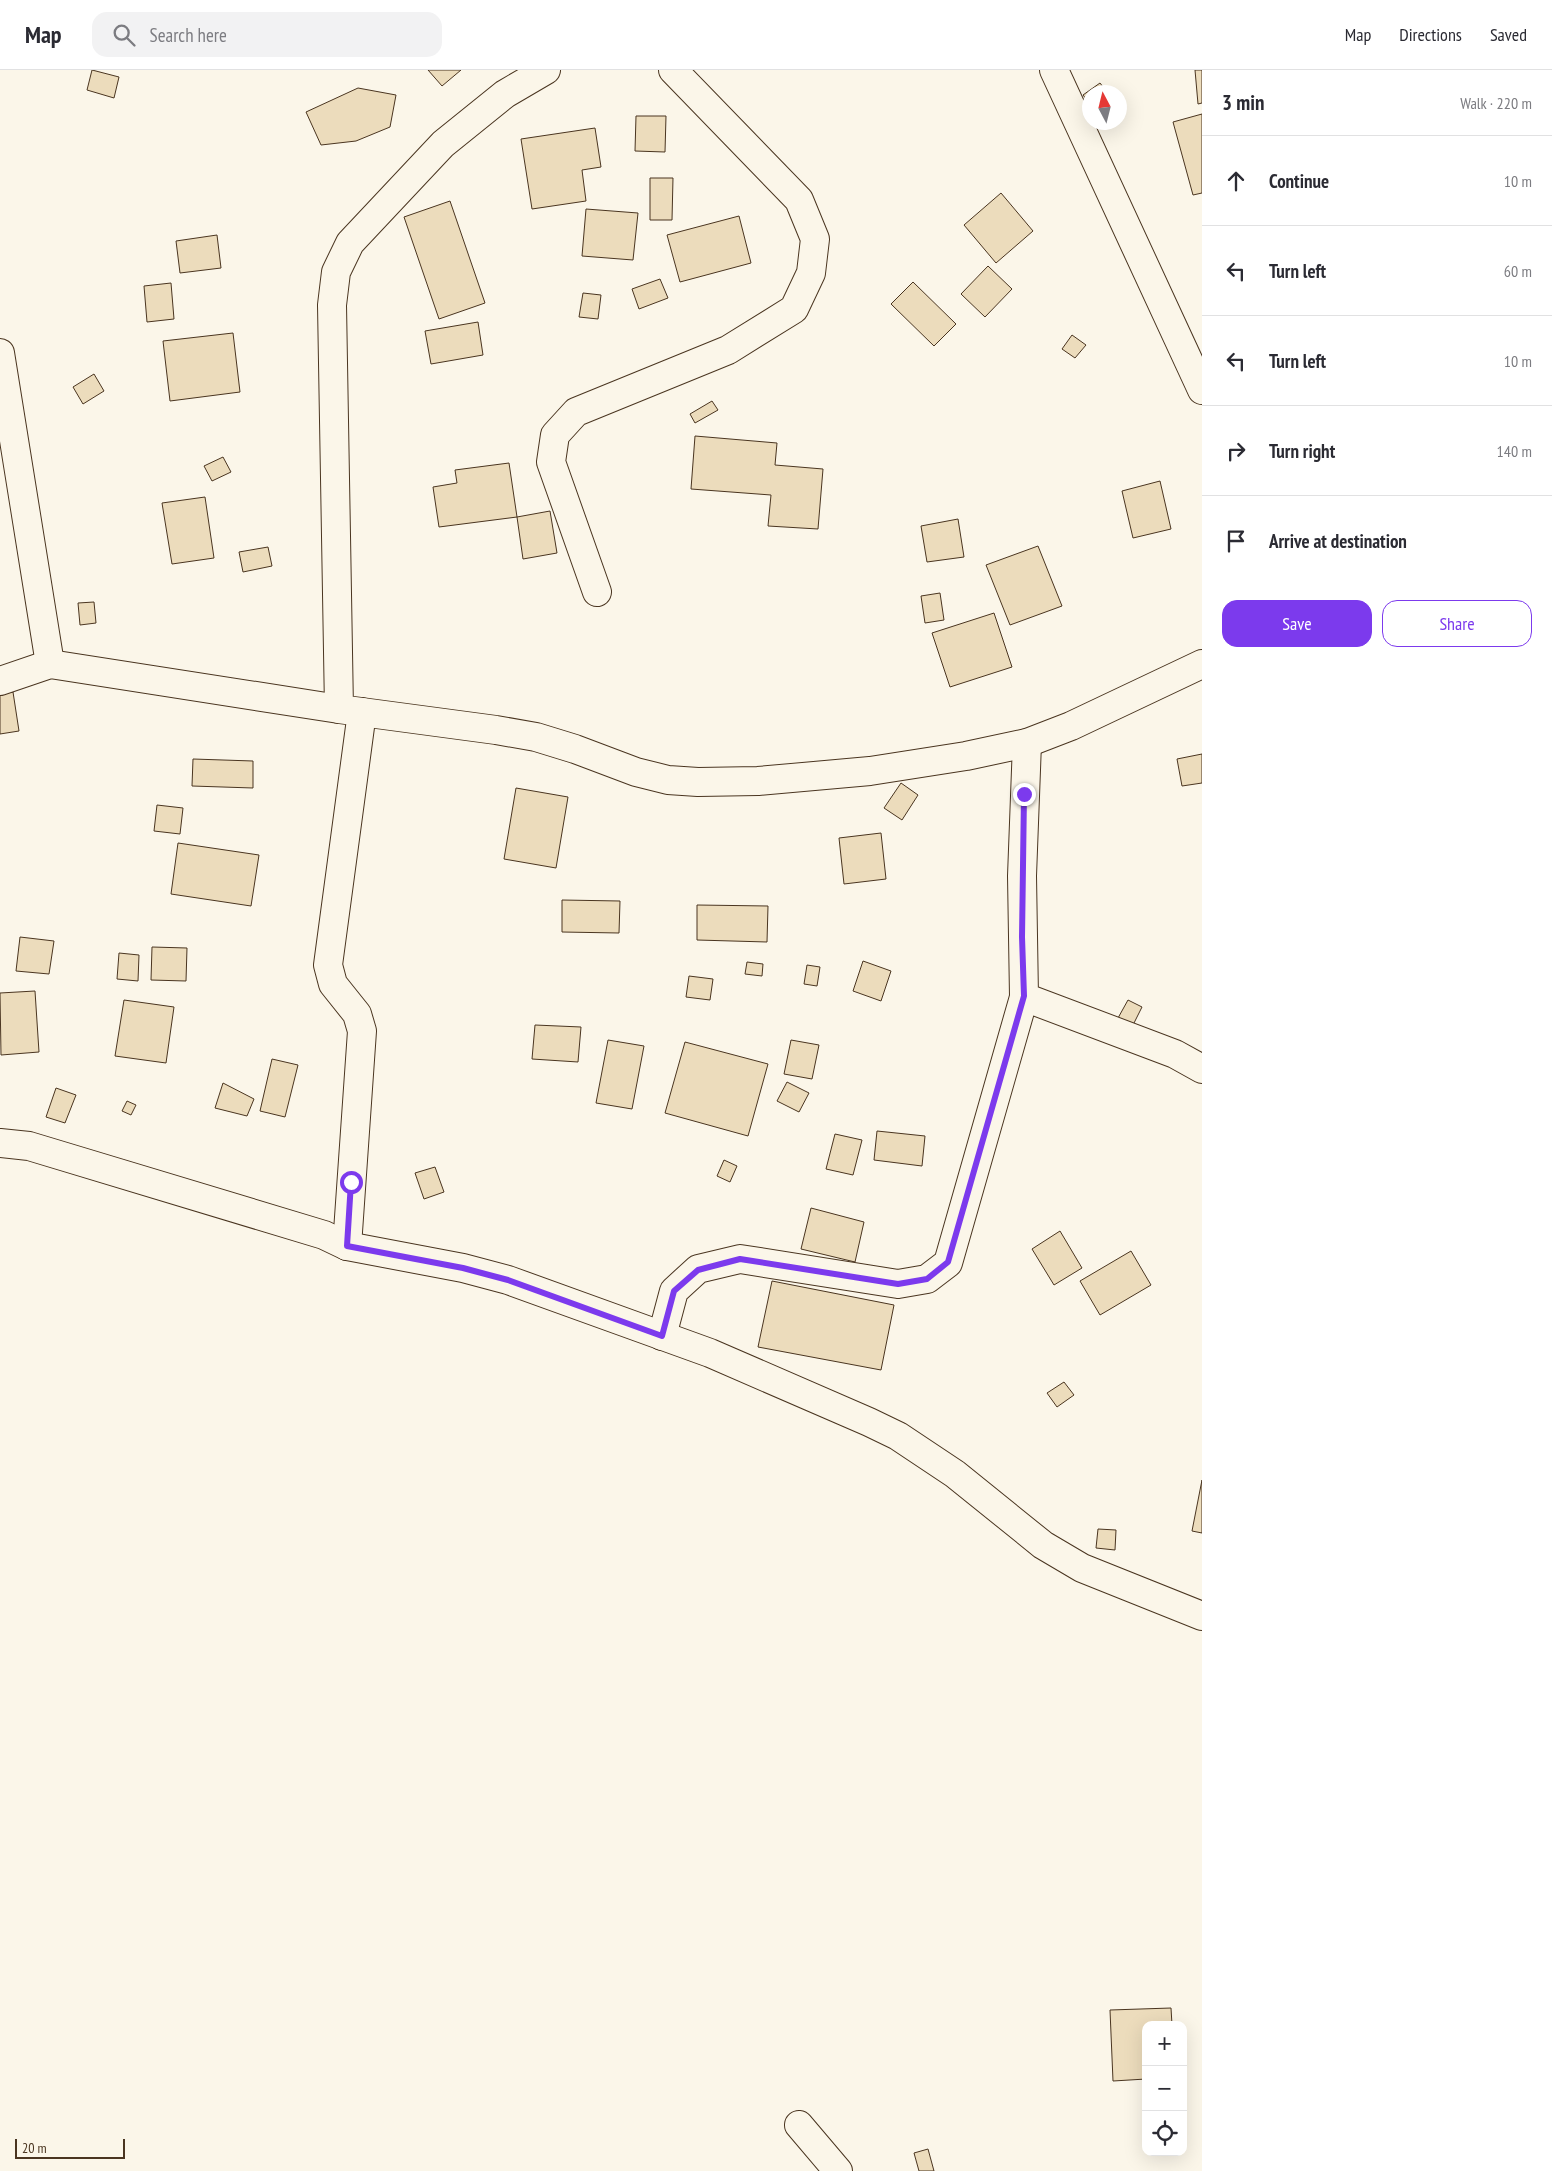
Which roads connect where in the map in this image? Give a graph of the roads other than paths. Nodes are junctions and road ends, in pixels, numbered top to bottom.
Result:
1 (546, 70) edge
2 (673, 70) edge
3 (1054, 70) edge
4 (0, 353) edge
5 (1202, 390) edge
6 (597, 592) dead end
7 (50, 664) junction
8 (1202, 664) edge
9 (0, 681) edge
10 (351, 710) junction
11 (1027, 743) junction
12 (1024, 996) junction
13 (1202, 1068) edge
14 (0, 1143) edge
15 (347, 1246) junction
16 (662, 1336) junction
17 (1202, 1616) edge
18 (798, 2125) dead end
19 (838, 2171) edge

1 - 10 street
2 - 6 street
3 - 5 street
4 - 7 street
7 - 9 street
7 - 10 street
8 - 11 street
10 - 11 street
10 - 15 street
11 - 12 street
12 - 13 street
12 - 16 street
14 - 15 street
15 - 16 street
16 - 17 street
18 - 19 street

